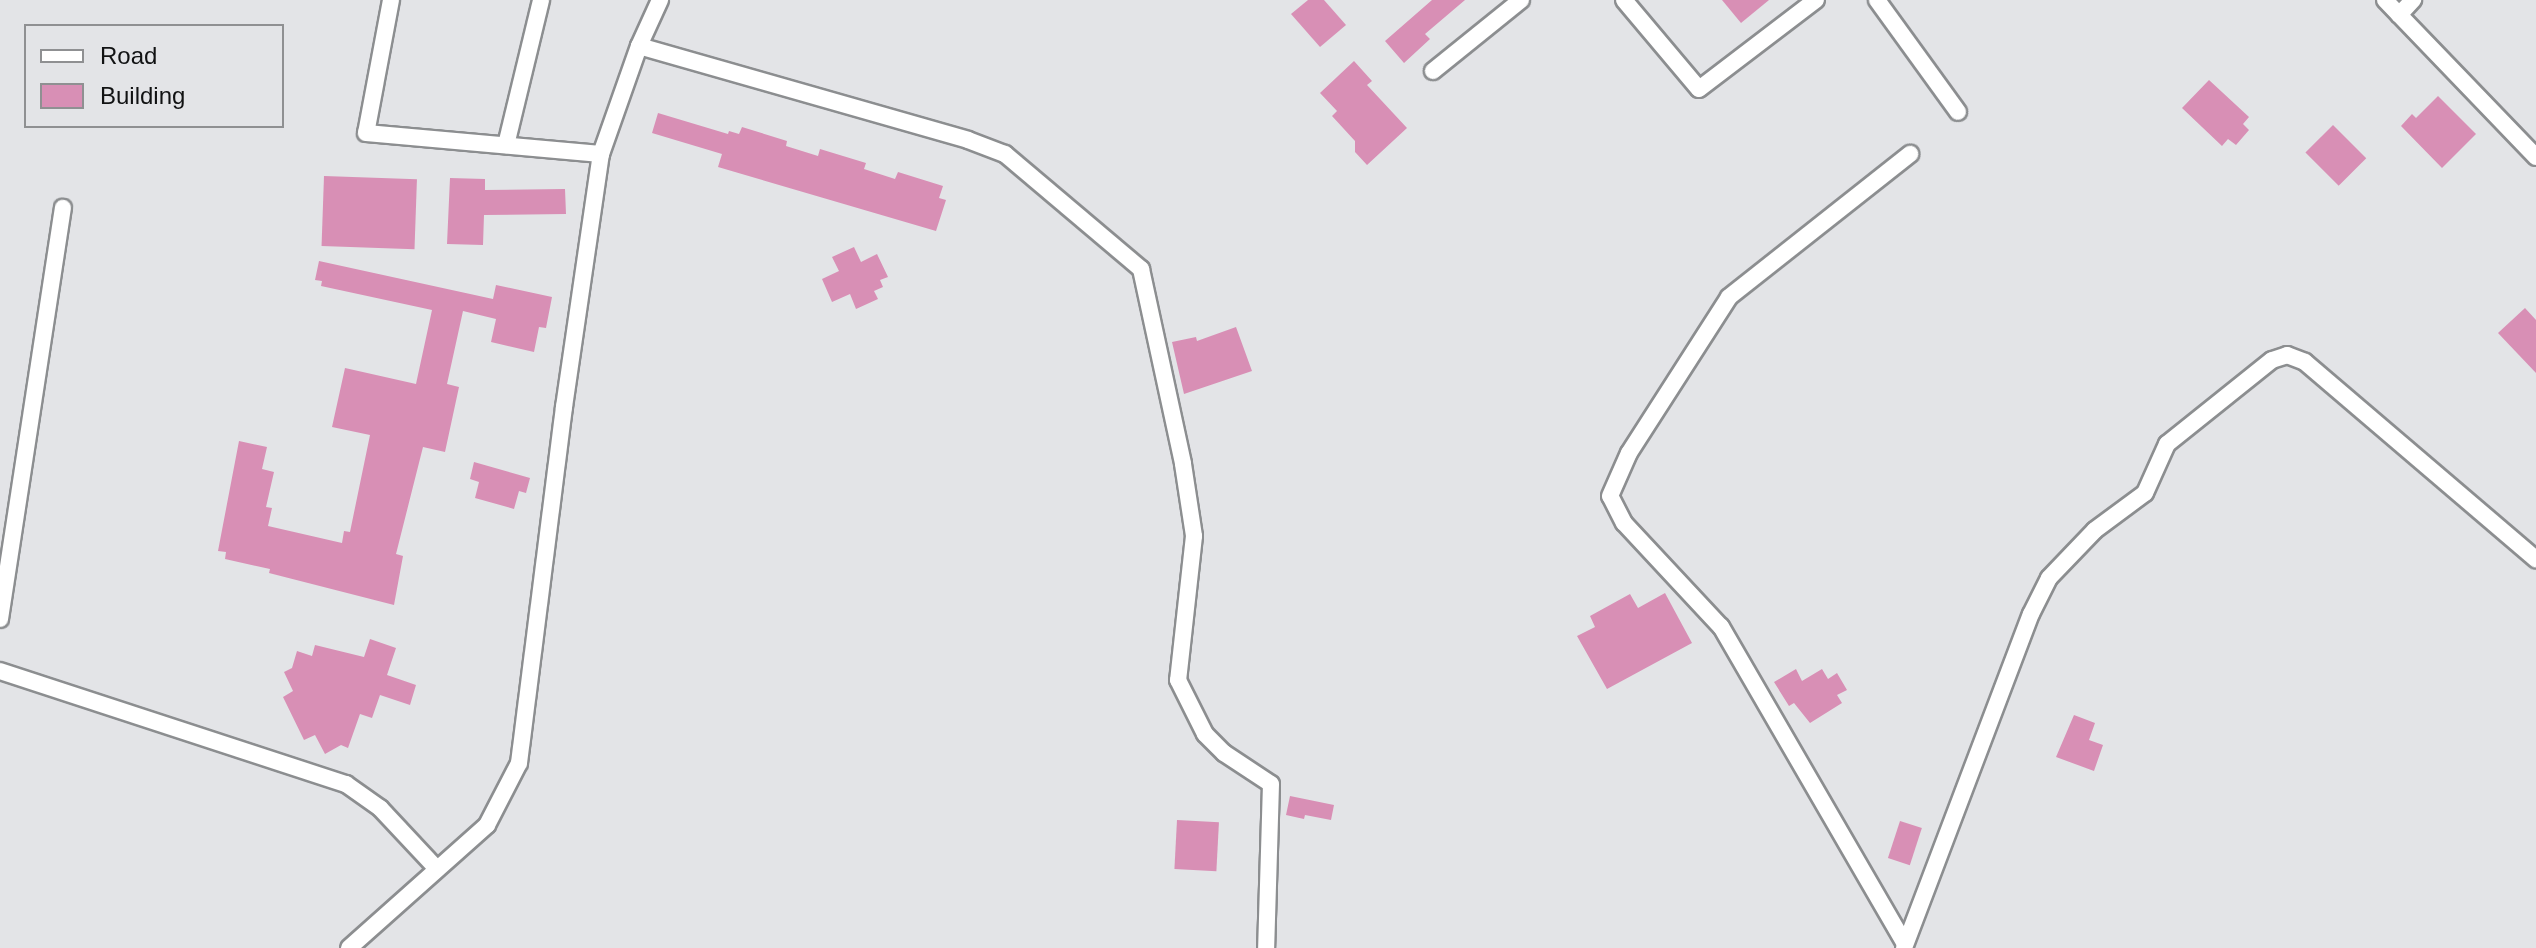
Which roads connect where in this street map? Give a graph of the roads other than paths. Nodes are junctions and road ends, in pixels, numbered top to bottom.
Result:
1 (391, 0) edge
2 (541, 0) edge
3 (660, 0) edge
4 (1521, 0) edge
5 (1624, 0) edge
6 (1816, 0) edge
7 (1877, 0) edge
8 (2385, 0) edge
9 (2413, 0) edge
10 (2399, 15) junction
11 (639, 46) junction
12 (1433, 71) dead end
13 (1958, 112) dead end
14 (506, 145) junction
15 (601, 154) junction
16 (1910, 154) dead end
17 (2536, 157) edge
18 (63, 208) dead end
19 (2536, 559) edge
20 (0, 619) edge
21 (0, 671) edge
22 (437, 869) junction
23 (1904, 946) edge
24 (349, 948) edge
25 (1266, 948) edge

1 - 14 street
2 - 14 street
3 - 11 street
4 - 12 street
5 - 6 street
7 - 13 street
8 - 10 street
9 - 10 street
10 - 17 street
11 - 15 street
11 - 25 street
14 - 15 street
15 - 22 street
16 - 23 street
18 - 20 street
19 - 23 street
21 - 22 street
22 - 24 street

